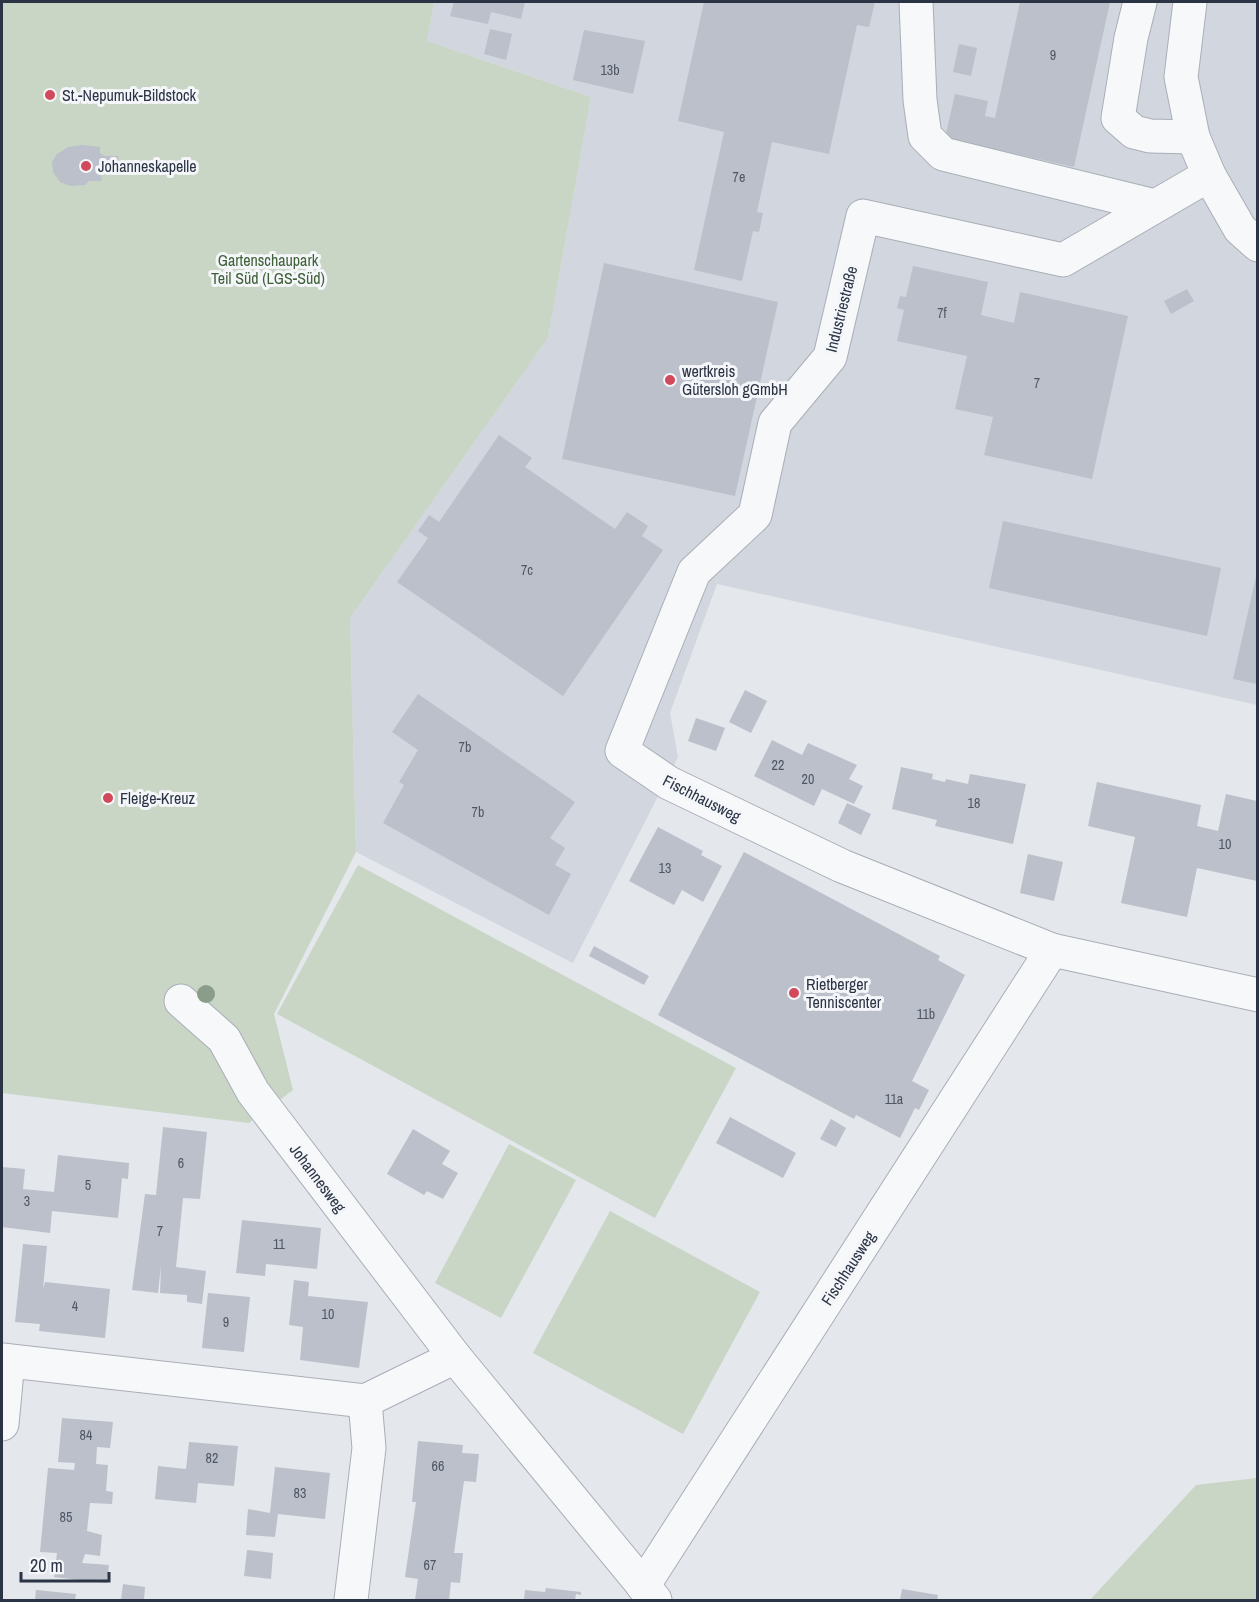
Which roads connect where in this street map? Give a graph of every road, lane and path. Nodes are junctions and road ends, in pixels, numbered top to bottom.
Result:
1 (916, 2) edge
2 (1140, 2) edge
3 (1190, 2) edge
4 (1193, 137) junction
5 (1209, 176) junction
6 (1155, 206) junction
7 (1257, 245) edge
8 (622, 751) joint
9 (1052, 950) junction
10 (1257, 995) edge
11 (182, 1001) dead end
12 (456, 1356) junction
13 (5, 1361) edge
14 (365, 1401) junction
15 (2, 1424) edge
16 (649, 1593) edge
17 (351, 1600) edge

1 - 6 street
2 - 4 street
3 - 4 street
4 - 5 street
5 - 6 street, Industriestraße
5 - 7 street
6 - 8 street, Industriestraße
8 - 9 street, Fischhausweg
9 - 10 street, Fischhausweg
9 - 16 street, Fischhausweg
11 - 12 street, Johannesweg
12 - 14 street
12 - 16 street, Johannesweg
13 - 14 street
13 - 15 street
14 - 17 street

